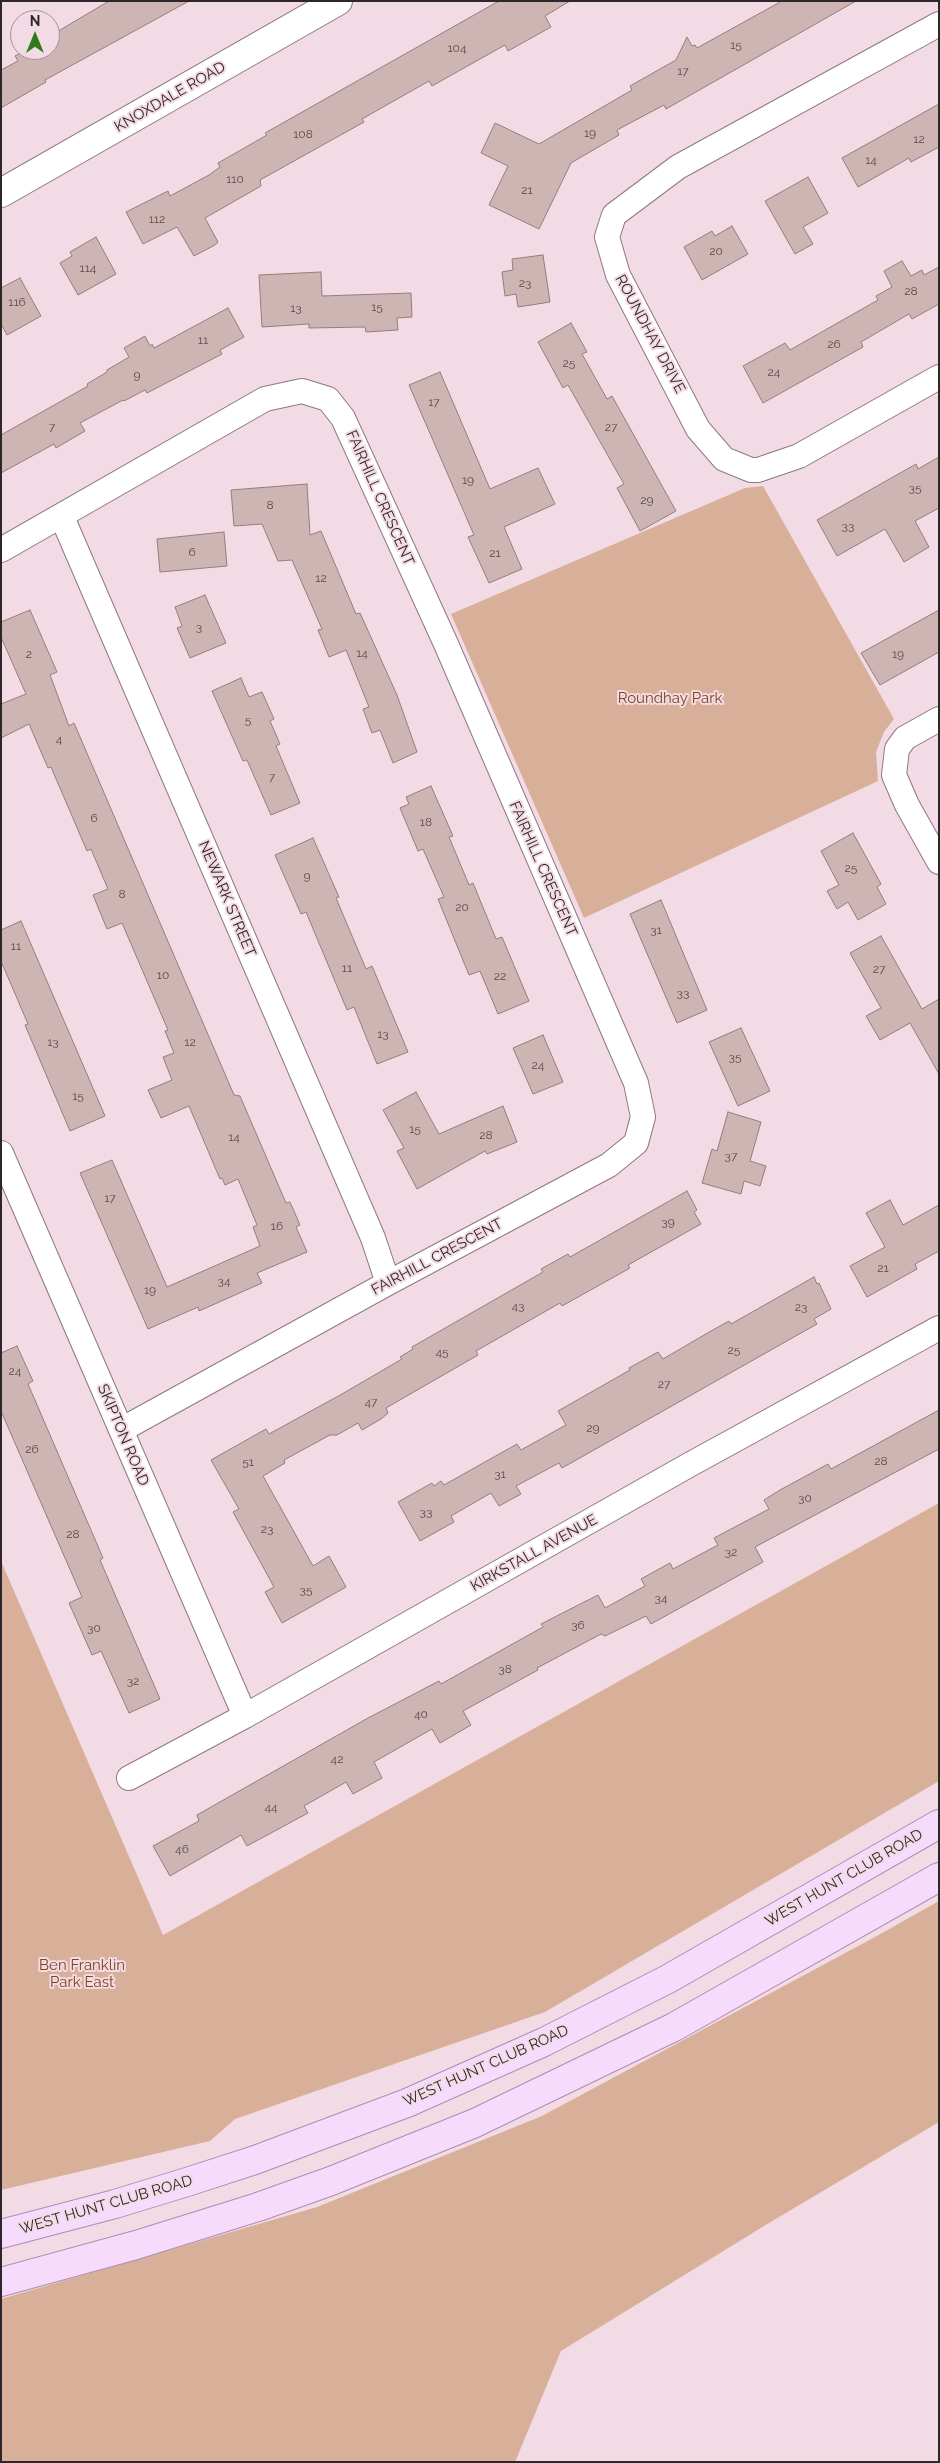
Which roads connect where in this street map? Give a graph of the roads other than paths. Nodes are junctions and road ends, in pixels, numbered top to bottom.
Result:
1 (338, 1) edge
2 (939, 24) edge
3 (1, 193) edge
4 (939, 378) edge
5 (62, 516) junction
6 (1, 550) edge
7 (939, 719) edge
8 (939, 862) edge
9 (1, 1153) edge
10 (388, 1283) junction
11 (939, 1328) edge
12 (121, 1430) junction
13 (245, 1716) junction
14 (129, 1778) dead end
15 (939, 1824) edge
16 (939, 1877) edge
17 (1, 2234) edge
18 (1, 2282) edge

1 - 3 street, KNOXDALE ROAD
2 - 4 street, ROUNDHAY DRIVE
5 - 6 street, FAIRHILL CRESCENT
5 - 10 street, NEWARK STREET
5 - 10 street, FAIRHILL CRESCENT
7 - 8 street
9 - 12 street, SKIPTON ROAD
10 - 12 street, FAIRHILL CRESCENT
11 - 13 street, KIRKSTALL AVENUE
12 - 13 street, SKIPTON ROAD
13 - 14 street, KIRKSTALL AVENUE
15 - 17 main road, WEST HUNT CLUB ROAD
16 - 18 main road

